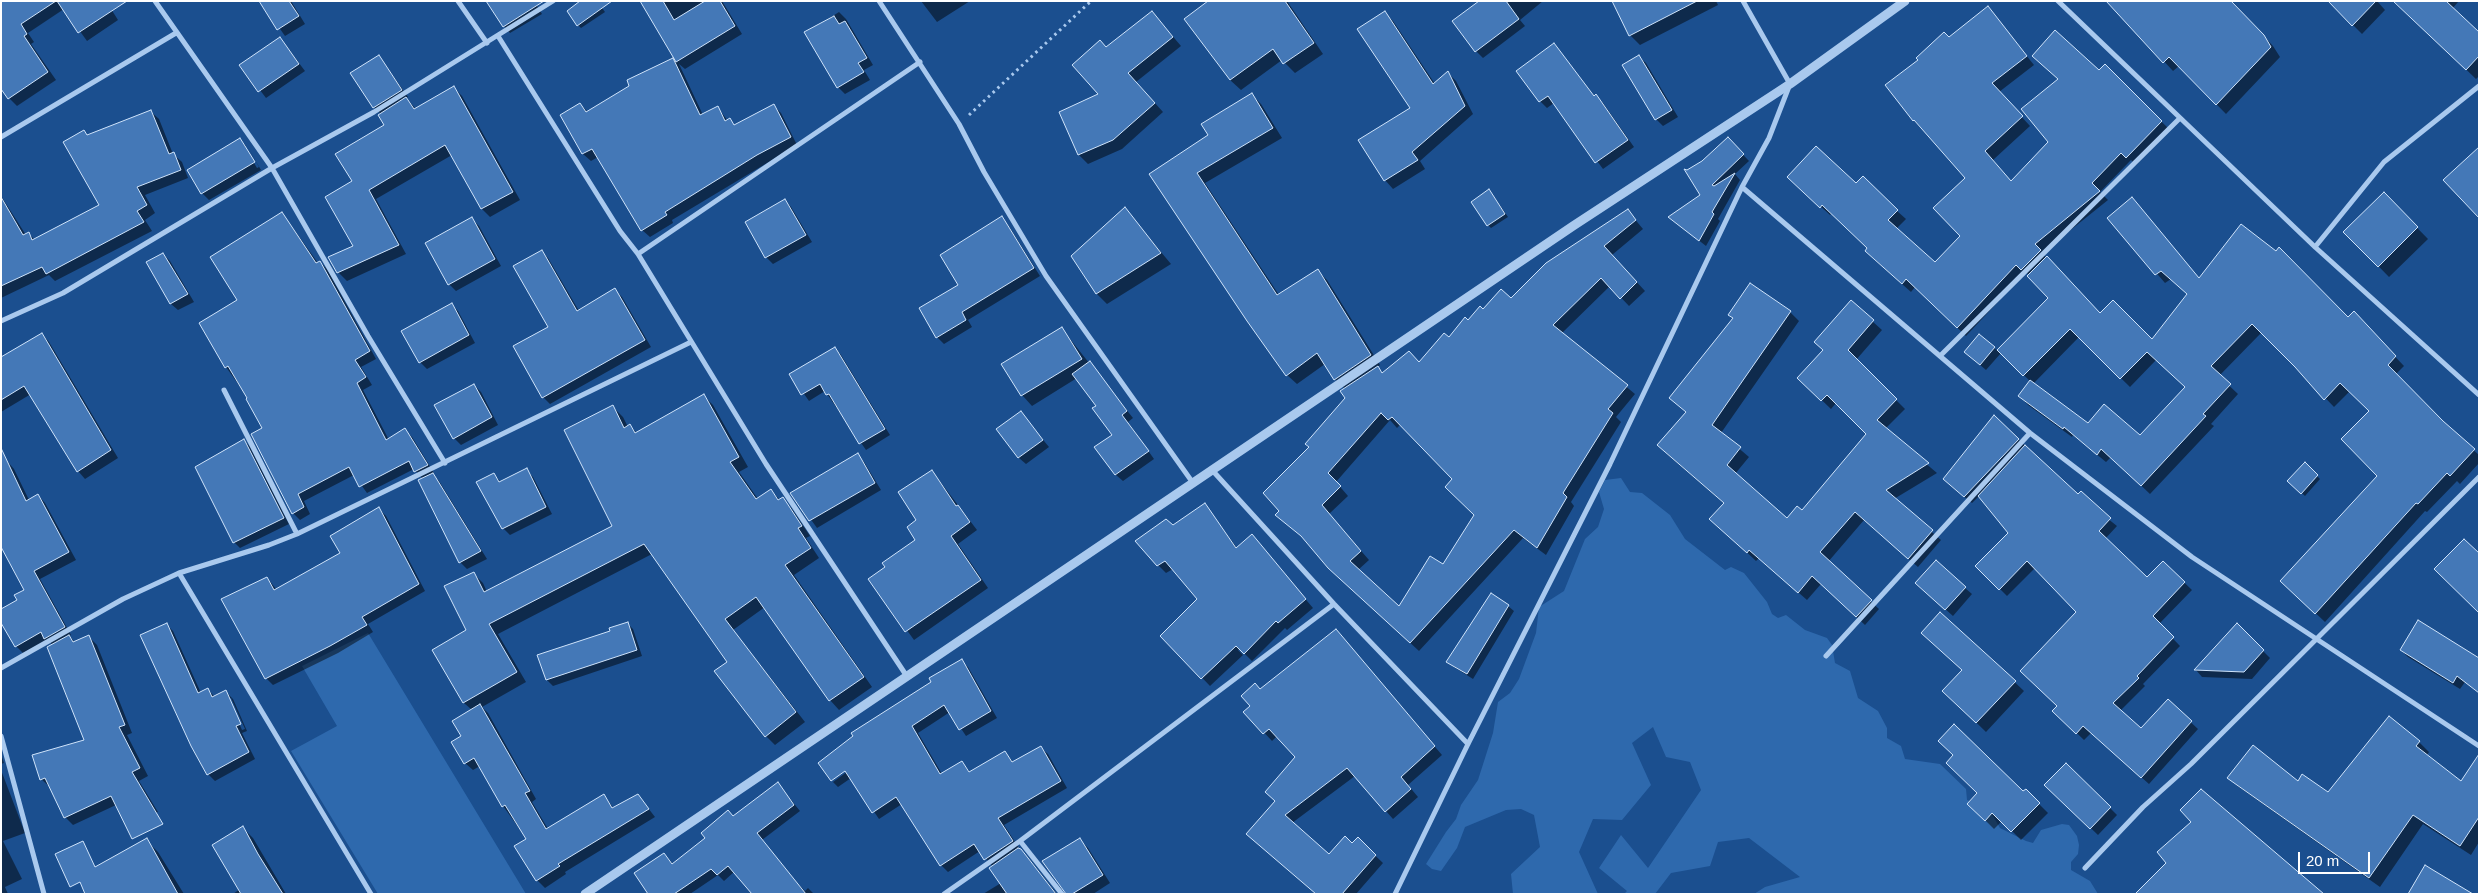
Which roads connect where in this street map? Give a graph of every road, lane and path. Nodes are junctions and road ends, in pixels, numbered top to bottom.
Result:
1 (155, 1) edge
2 (458, 1) edge
3 (553, 1) edge
4 (879, 1) edge
5 (1091, 1) edge
6 (1743, 1) edge
7 (1905, 1) edge
8 (2058, 1) edge
9 (176, 33) junction
10 (498, 36) junction
11 (488, 42) junction
12 (920, 62) junction
13 (1790, 84) junction
14 (2479, 86) edge
15 (2179, 119) junction
16 (959, 124) junction
17 (1, 136) edge
18 (272, 168) junction
19 (1742, 187) junction
20 (2315, 247) junction
21 (638, 254) junction
22 (1, 320) edge
23 (691, 342) junction
24 (1940, 356) junction
25 (224, 390) dead end
26 (2479, 395) edge
27 (2030, 433) junction
28 (445, 463) junction
29 (1212, 470) junction
30 (2479, 477) edge
31 (1193, 484) junction
32 (297, 534) junction
33 (179, 574) junction
34 (1334, 604) junction
35 (2317, 640) junction
36 (1826, 656) dead end
37 (1, 668) edge
38 (906, 675) junction
39 (1, 736) edge
40 (1468, 744) junction
41 (2479, 746) edge
42 (1020, 841) junction
43 (2086, 868) dead end
44 (44, 894) edge
45 (370, 894) edge
46 (585, 894) edge
47 (944, 894) edge
48 (1062, 894) edge
49 (1396, 894) edge

1 - 9 street
2 - 11 street
3 - 10 street
4 - 12 street
5 - 16 path
6 - 13 street
7 - 13 street
8 - 15 street
9 - 17 street
9 - 18 street
10 - 11 street
10 - 21 street
11 - 18 street
12 - 16 street
12 - 21 street
13 - 19 street
13 - 29 street
14 - 20 street
15 - 20 street
15 - 24 street
16 - 31 street
18 - 22 street
18 - 28 street
19 - 24 street
19 - 40 street
20 - 26 street
21 - 23 street
23 - 28 street
23 - 38 street
24 - 27 street
25 - 32 street
27 - 35 street
27 - 36 street
28 - 32 street
29 - 31 street
29 - 34 street
30 - 35 street
31 - 38 street
32 - 33 street
33 - 37 street
33 - 45 street
34 - 40 street
34 - 42 street
35 - 41 street
35 - 43 street
38 - 46 street
39 - 44 street
40 - 49 street
42 - 47 street
42 - 48 street

